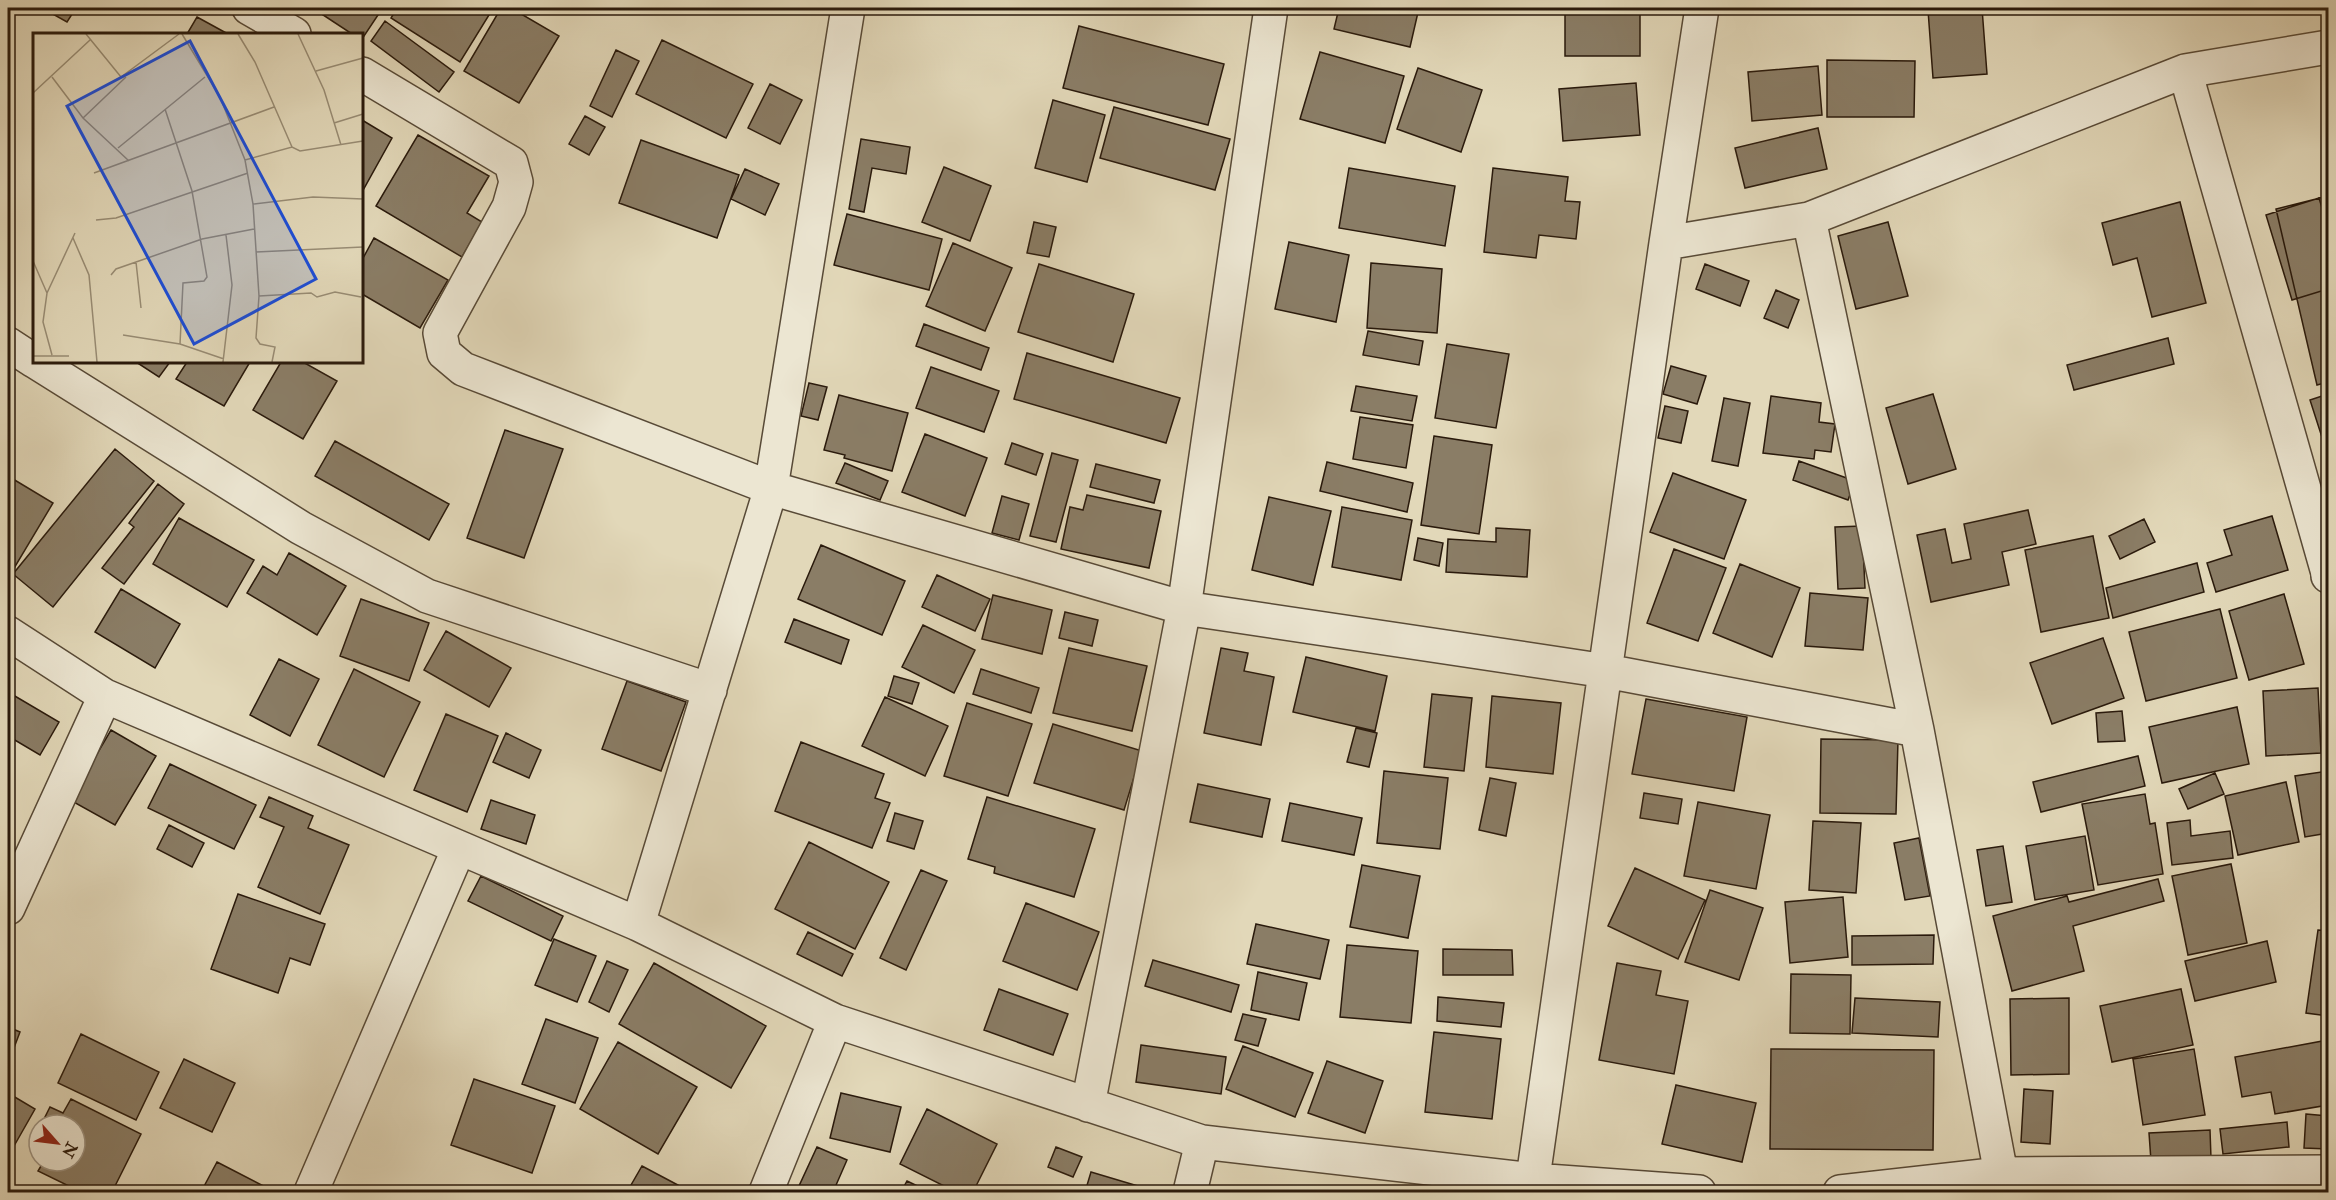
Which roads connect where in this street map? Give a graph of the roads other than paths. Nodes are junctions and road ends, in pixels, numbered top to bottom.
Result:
1 (249, 8) edge
2 (848, 8) edge
3 (1271, 8) edge
4 (1702, 8) edge
5 (292, 33) edge
6 (2328, 47) edge
7 (2185, 70) junction
8 (363, 75) edge
9 (1809, 219) junction
10 (1666, 243) junction
11 (8, 344) edge
12 (33, 360) edge
13 (38, 363) edge
14 (771, 488) junction
15 (2328, 574) edge
16 (1184, 608) junction
17 (8, 633) edge
18 (1606, 671) junction
19 (710, 690) junction
20 (105, 696) junction
21 (1917, 730) junction
22 (459, 848) junction
23 (8, 908) edge
24 (638, 924) junction
25 (835, 1021) junction
26 (1088, 1105) junction
27 (1202, 1142) junction
28 (2328, 1172) edge
29 (2001, 1174) junction
30 (1532, 1186) edge
31 (311, 1192) edge
32 (766, 1192) edge
33 (1190, 1192) edge
34 (1699, 1192) edge
35 (1839, 1192) edge

1 - 5 street
2 - 14 street
3 - 16 street
4 - 10 street
6 - 7 street
7 - 9 street
7 - 15 street
8 - 14 street
9 - 10 street
9 - 21 street
10 - 18 street
11 - 12 street
13 - 19 street
14 - 16 street
14 - 19 street
16 - 18 street
16 - 26 street
17 - 20 street
18 - 21 street
18 - 30 street
19 - 24 street
20 - 22 street
20 - 23 street
21 - 29 street
22 - 24 street
22 - 31 street
24 - 25 street
25 - 26 street
25 - 32 street
26 - 27 street
27 - 30 street
27 - 33 street
28 - 29 street
29 - 35 street
30 - 34 street

